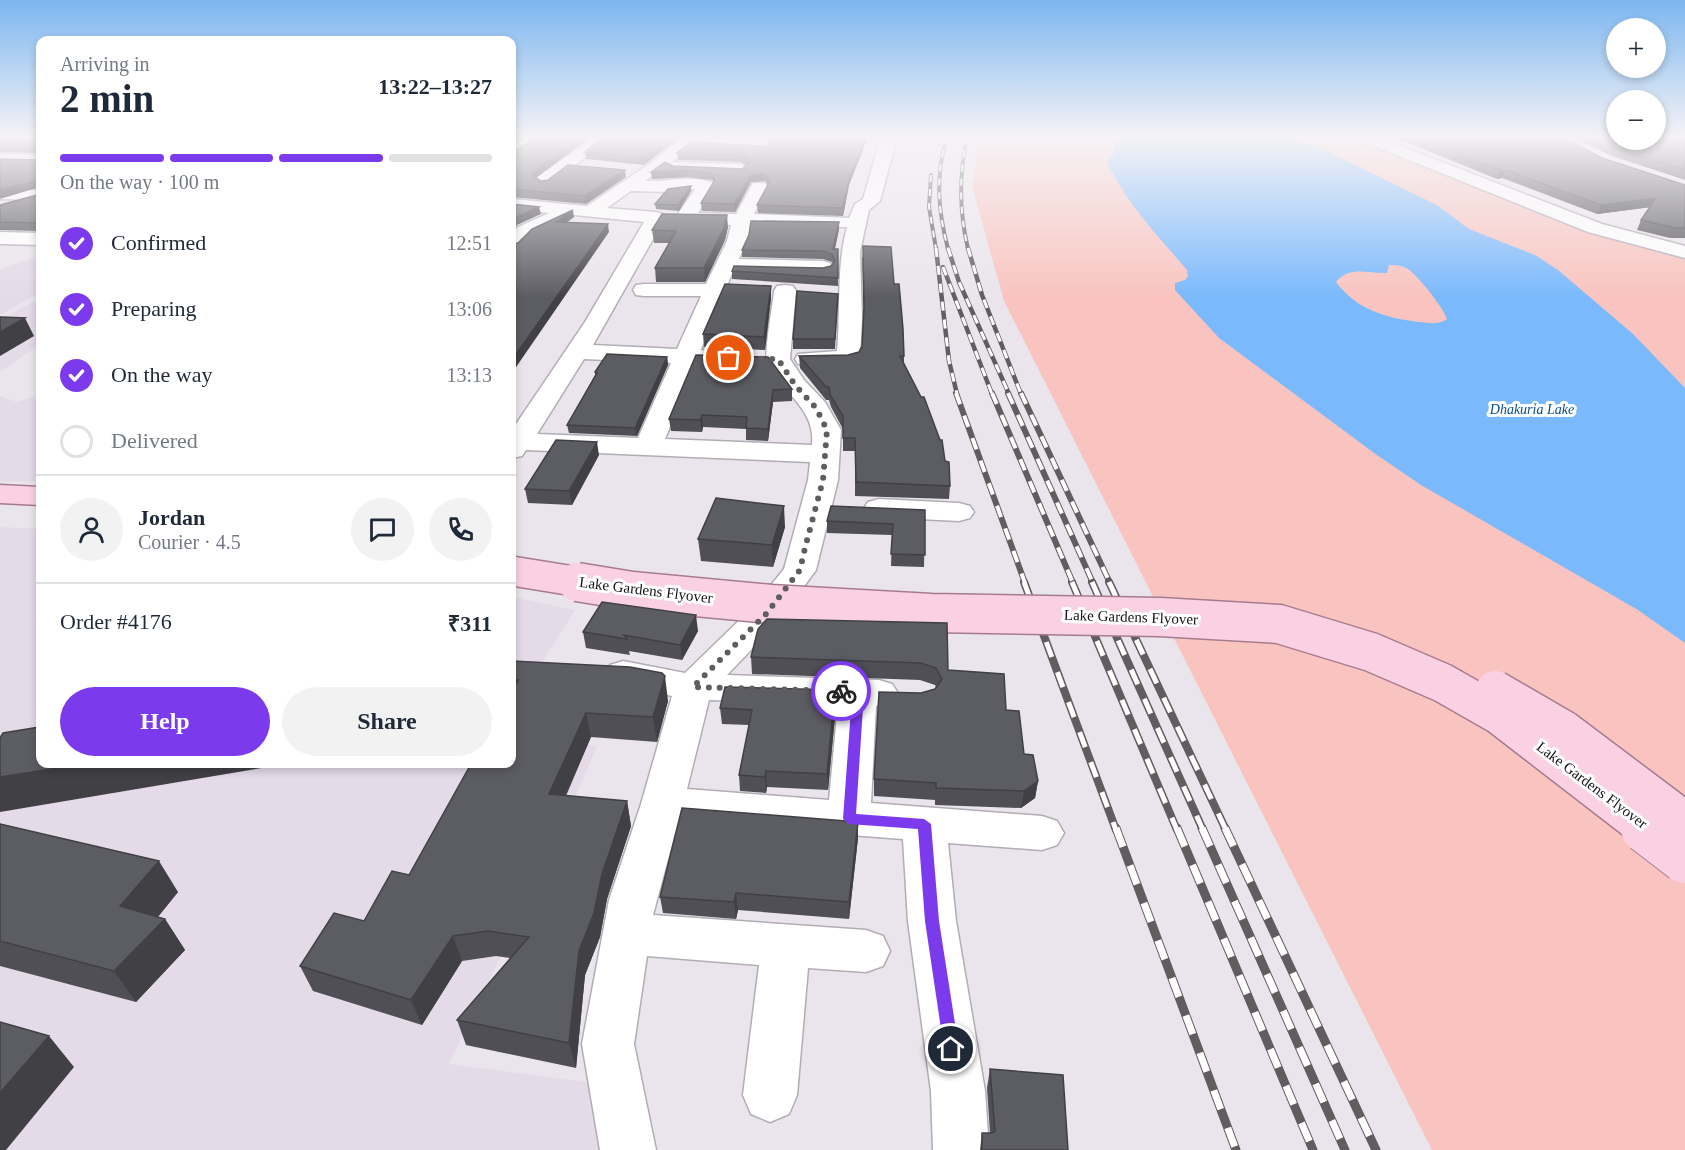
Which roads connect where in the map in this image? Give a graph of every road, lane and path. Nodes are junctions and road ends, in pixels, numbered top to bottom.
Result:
1 (536, 191) edge
2 (613, 191) edge
3 (702, 191) edge
4 (874, 191) edge
5 (1500, 191) edge
6 (0, 194) edge
7 (36, 195) edge
8 (36, 196) edge
9 (773, 201) edge
10 (516, 205) edge
11 (0, 207) edge
12 (571, 210) junction
13 (591, 211) junction
14 (656, 218) junction
15 (686, 218) junction
16 (741, 220) junction
17 (844, 222) dead end
18 (0, 238) edge
19 (36, 239) edge
20 (516, 239) edge
21 (1685, 252) edge
22 (725, 265) junction
23 (823, 267) edge
24 (715, 288) junction
25 (740, 288) edge
26 (644, 290) dead end
27 (785, 291) dead end
28 (828, 294) edge
29 (850, 295) junction
30 (577, 351) junction
31 (685, 357) junction
32 (778, 359) junction
33 (516, 444) edge
34 (516, 446) edge
35 (648, 447) junction
36 (825, 454) junction
37 (0, 494) edge
38 (36, 496) edge
39 (836, 506) junction
40 (0, 510) edge
41 (36, 511) edge
42 (958, 512) dead end
43 (516, 552) edge
44 (516, 572) edge
45 (589, 673) edge
46 (693, 687) junction
47 (858, 692) junction
48 (910, 694) edge
49 (662, 804) junction
50 (849, 819) junction
51 (1685, 821) edge
52 (924, 824) junction
53 (1042, 833) dead end
54 (1685, 858) edge
55 (626, 934) junction
56 (786, 945) junction
57 (866, 951) dead end
58 (770, 1095) dead end
59 (628, 1150) edge
60 (962, 1150) edge

1 - 10 street
2 - 13 street
3 - 15 street
4 - 29 street
5 - 21 street
6 - 7 street
8 - 11 street
9 - 16 street
10 - 12 street
12 - 13 street
12 - 20 street
13 - 14 street
14 - 15 street
14 - 30 street
15 - 16 street
16 - 17 street
16 - 22 street
18 - 19 street
22 - 23 street
22 - 24 street
24 - 25 street
24 - 26 street
24 - 31 street
27 - 32 street
28 - 29 street
29 - 32 street
30 - 31 street
30 - 33 street
31 - 32 street
31 - 35 street
32 - 36 street
34 - 35 street
35 - 36 street
36 - 39 street
37 - 38 main road
39 - 42 street
39 - 46 street
40 - 41 main road
43 - 51 main road, Lake Gardens Flyover, bridge
44 - 54 main road, Lake Gardens Flyover, bridge
45 - 46 street
46 - 47 street
46 - 49 street
47 - 48 street
47 - 50 street
49 - 50 street
49 - 55 street
50 - 52 street
52 - 53 street
52 - 60 street
55 - 56 street
55 - 59 street
56 - 57 street
56 - 58 street

